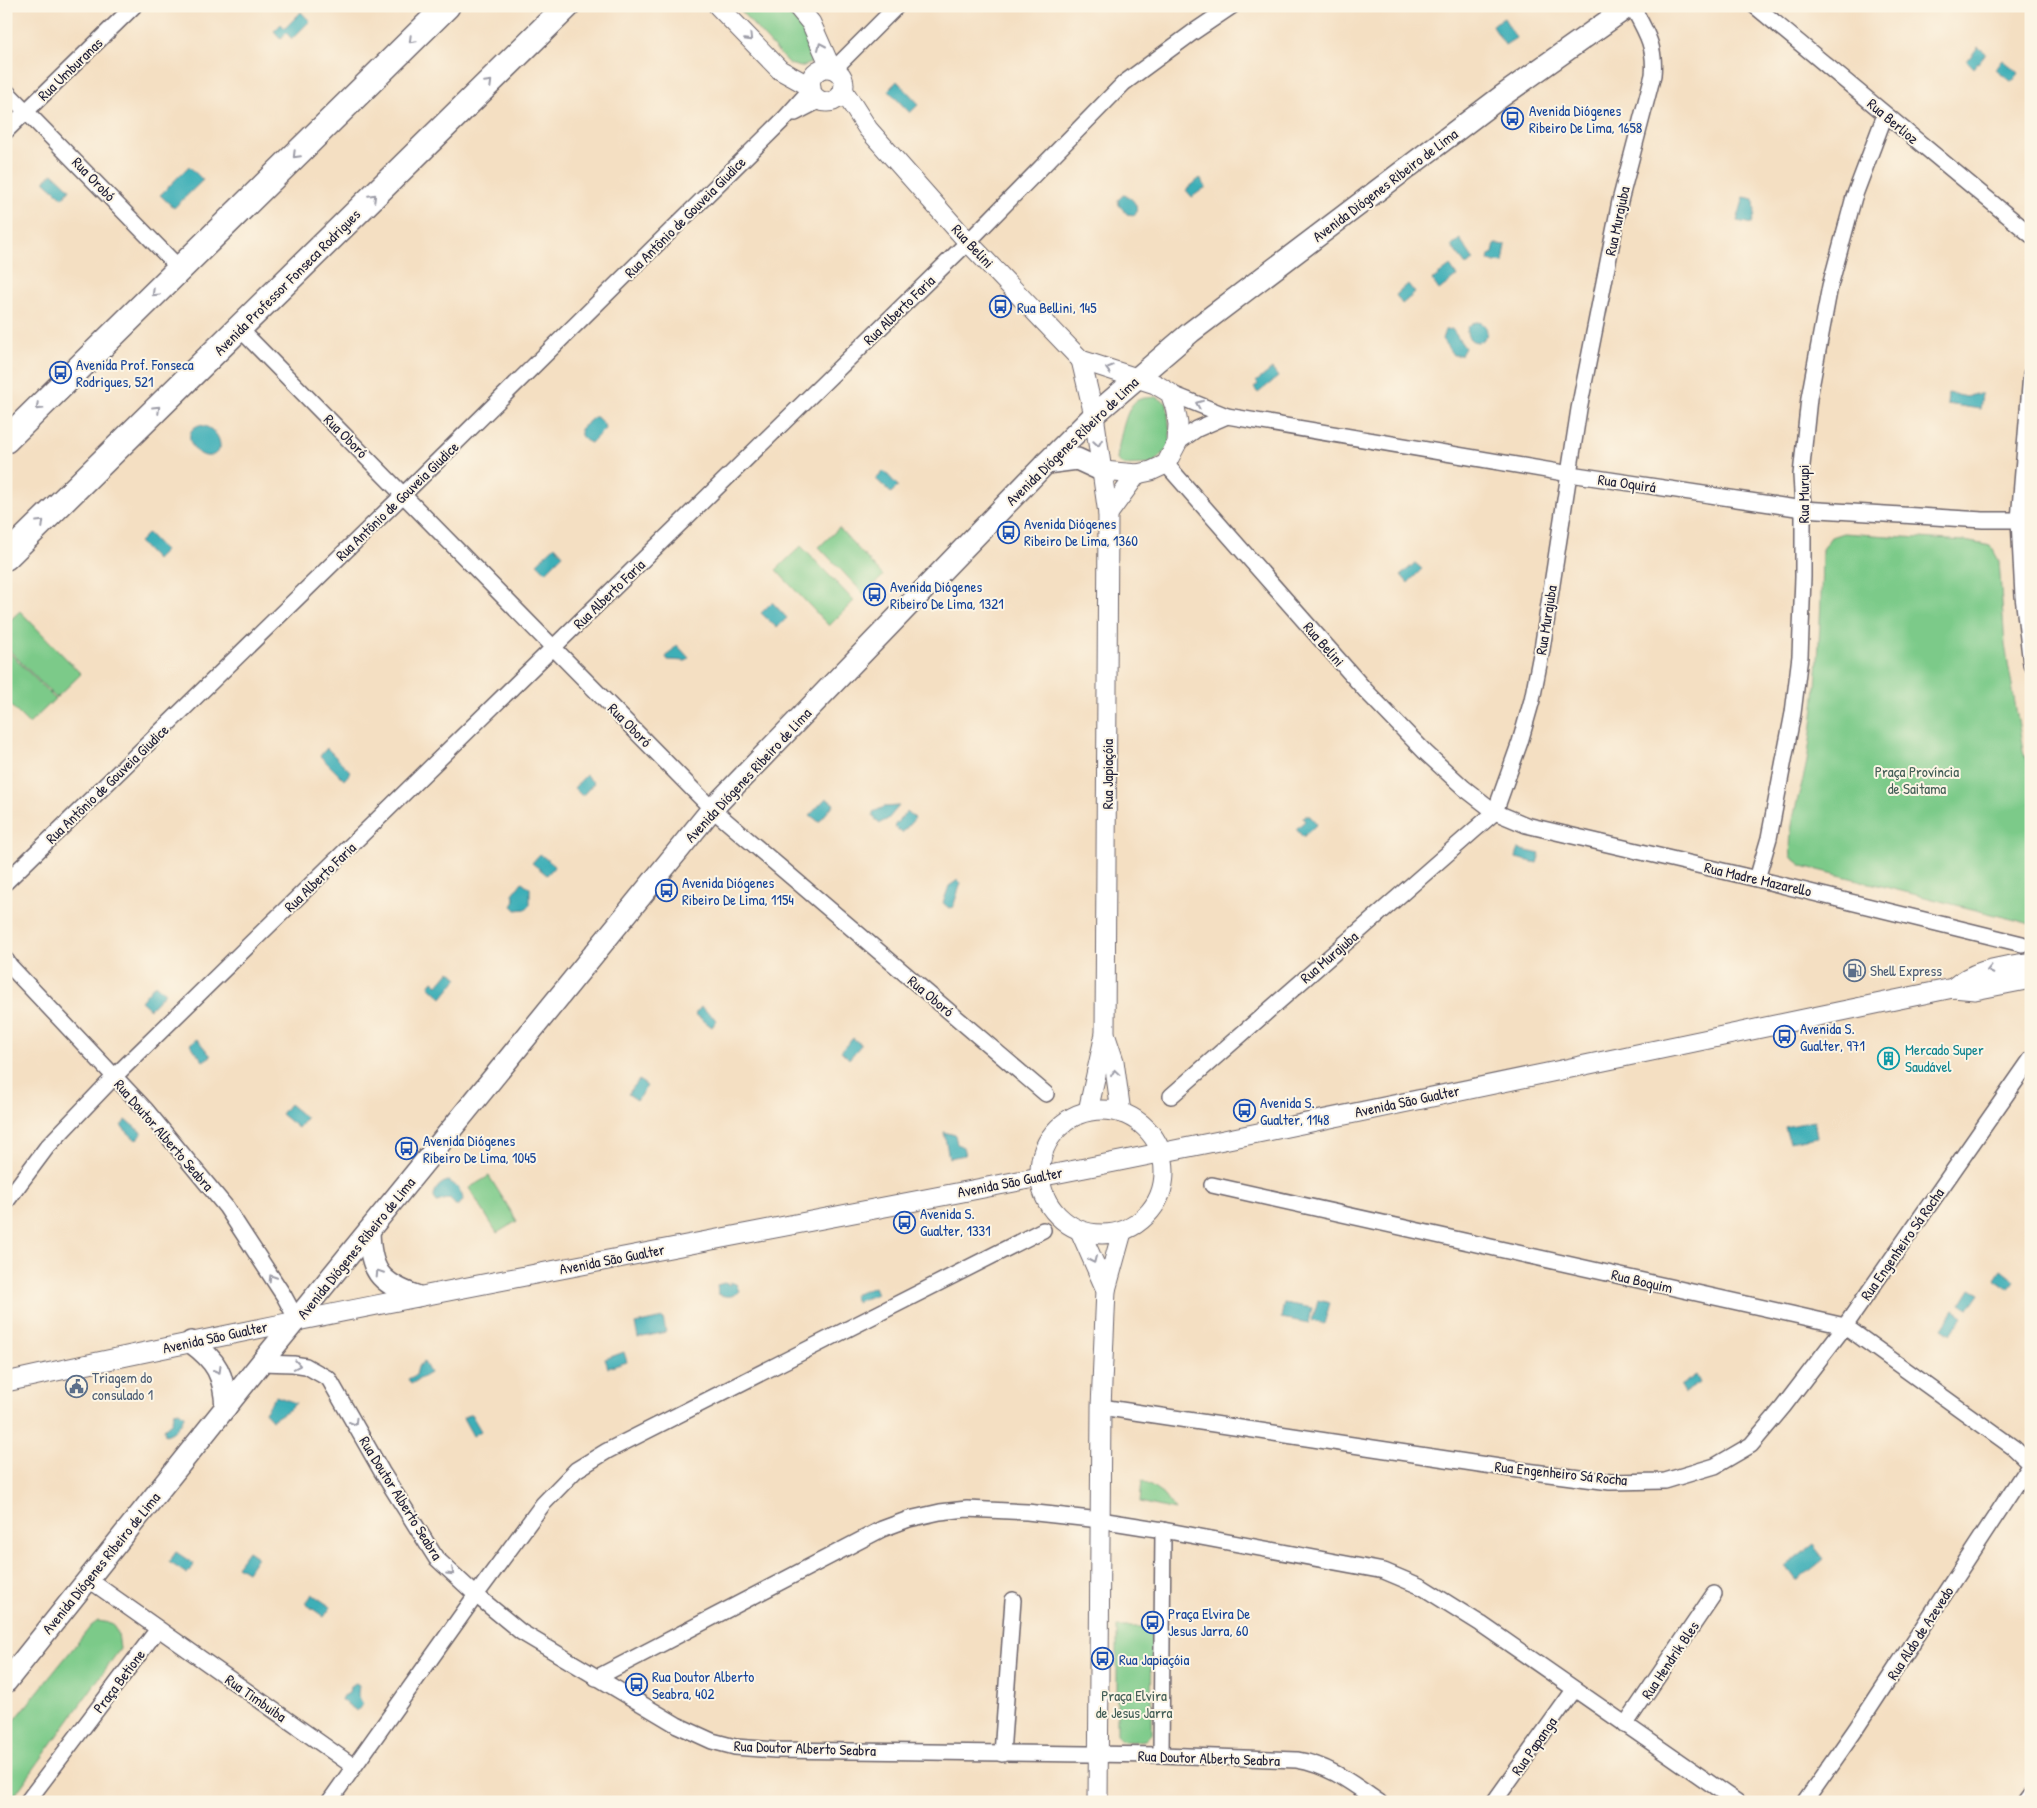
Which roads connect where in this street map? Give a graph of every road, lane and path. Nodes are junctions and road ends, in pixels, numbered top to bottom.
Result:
1 (134, 6) edge
2 (446, 6) edge
3 (566, 6) edge
4 (718, 6) edge
5 (797, 6) edge
6 (897, 6) edge
7 (1232, 6) edge
8 (1630, 6) edge
9 (1755, 6) edge
10 (828, 85) junction
11 (6, 91) edge
12 (27, 111) junction
13 (1885, 115) junction
14 (6, 131) edge
15 (2031, 235) edge
16 (968, 242) junction
17 (180, 268) junction
18 (240, 329) junction
19 (1081, 360) junction
20 (2031, 374) edge
21 (1136, 377) junction
22 (1170, 393) junction
23 (1094, 415) junction
24 (1227, 416) junction
25 (6, 440) edge
26 (1177, 443) junction
27 (1046, 463) junction
28 (1166, 464) junction
29 (1103, 471) junction
30 (1137, 474) junction
31 (1570, 474) junction
32 (404, 494) junction
33 (1803, 509) junction
34 (1108, 514) junction
35 (2025, 520) edge
36 (6, 557) edge
37 (554, 648) junction
38 (2031, 664) edge
39 (712, 809) junction
40 (1495, 812) junction
41 (1757, 879) junction
42 (6, 882) edge
43 (2022, 944) dead end
44 (2031, 962) edge
45 (7, 964) edge
46 (2031, 979) edge
47 (1953, 988) junction
48 (1105, 1034) junction
49 (2031, 1059) edge
50 (114, 1077) junction
51 (1046, 1094) dead end
52 (1171, 1096) dead end
53 (1088, 1111) junction
54 (1121, 1113) junction
55 (1160, 1152) junction
56 (1040, 1177) junction
57 (1212, 1185) dead end
58 (6, 1202) edge
59 (1043, 1230) dead end
60 (369, 1231) junction
61 (1080, 1231) junction
62 (1122, 1232) junction
63 (1106, 1290) junction
64 (416, 1296) junction
65 (297, 1320) junction
66 (1845, 1326) junction
67 (191, 1342) junction
68 (261, 1363) junction
69 (6, 1382) edge
70 (226, 1407) junction
71 (1101, 1407) junction
72 (2030, 1463) edge
73 (1100, 1520) junction
74 (1163, 1530) junction
75 (88, 1580) junction
76 (1714, 1594) dead end
77 (476, 1595) junction
78 (1013, 1600) dead end
79 (158, 1629) junction
80 (596, 1678) junction
81 (6, 1682) edge
82 (1574, 1690) junction
83 (1625, 1725) junction
84 (1002, 1754) junction
85 (1161, 1755) junction
86 (1098, 1756) junction
87 (353, 1766) junction
88 (2031, 1794) edge
89 (27, 1802) edge
90 (328, 1802) edge
91 (1098, 1802) edge
92 (1379, 1802) edge
93 (1494, 1802) edge
94 (1737, 1802) edge
95 (1805, 1802) edge
96 (2026, 1802) edge

1 - 12 street, Rua Umburanas
2 -> 17 highway
18 -> 3 highway, Avenida Professor Fonseca Rodrigues
4 -> 10 street
10 -> 5 street, Rua Belini
6 - 10 street, Rua Antônio de Gouveia Giudice
7 - 16 street, Rua Alberto Faria
8 - 21 main road, Avenida Diógenes Ribeiro de Lima
8 - 31 street, Rua Murajuba
9 - 13 street, Rua Berlioz
10 - 16 street, Rua Belini
10 - 32 street, Rua Antônio de Gouveia Giudice
11 - 12 street, Rua Orobó
12 - 14 street, Rua Umburanas
12 - 17 street, Rua Orobó
13 - 15 street, Rua Berlioz
13 - 33 street, Rua Murupi
16 - 19 street, Rua Belini
16 - 37 street, Rua Alberto Faria
17 -> 25 highway
18 - 32 street, Rua Oboró
36 -> 18 highway, Avenida Professor Fonseca Rodrigues
21 -> 19 street, Rua Belini
19 - 23 street
20 - 35 street
21 - 22 street
21 - 23 main road, Avenida Diógenes Ribeiro de Lima
24 -> 22 street, Rua Oquirá
22 - 26 street
23 - 27 main road, Avenida Diógenes Ribeiro de Lima
23 -> 29 street
24 - 26 street
24 - 31 street, Rua Oquirá
26 - 28 street
27 - 29 main road
27 - 39 main road, Avenida Diógenes Ribeiro de Lima
28 - 30 street
28 - 40 street, Rua Belini
29 - 30 street
29 - 34 street, Rua Japiaçóia
30 - 34 street
31 - 33 street, Rua Oquirá
31 - 40 street, Rua Murajuba
32 - 37 street, Rua Oboró
32 - 42 street, Rua Antônio de Gouveia Giudice
33 - 35 street, Rua Oquirá
33 - 41 street, Rua Murupi
34 - 48 street, Rua Japiaçóia
35 - 38 street
37 - 39 street, Rua Oboró
37 - 50 street, Rua Alberto Faria
39 - 51 street, Rua Oboró
39 - 60 main road, Avenida Diógenes Ribeiro de Lima
40 - 41 street, Rua Madre Mazarello
40 - 52 street, Rua Murajuba
41 - 43 street, Rua Madre Mazarello
44 -> 47 street, Avenida São Gualter
45 - 50 street, Rua Doutor Alberto Seabra
46 - 47 street, Avenida São Gualter
47 - 55 street, Avenida São Gualter
48 - 53 street, Rua Japiaçóia
54 -> 48 street, Rua Japiaçóia
49 - 66 street, Rua Engenheiro Sá Rocha
50 - 58 street, Rua Alberto Faria
65 -> 50 street, Rua Doutor Alberto Seabra
53 - 54 street
53 - 56 street
54 - 55 street
55 - 56 street, Avenida São Gualter
55 - 62 street
56 - 61 street
56 - 64 street, Avenida São Gualter
57 - 66 street, Rua Boquim
59 - 77 street
64 -> 60 main road
60 - 65 main road, Avenida Diógenes Ribeiro de Lima
61 - 62 street
61 -> 63 street
62 - 63 street
63 - 71 street
64 - 65 street, Avenida São Gualter
65 - 67 street, Avenida São Gualter
65 - 68 main road, Avenida Diógenes Ribeiro de Lima
66 - 71 street, Rua Engenheiro Sá Rocha
66 - 72 street, Rua Boquim
67 - 69 street, Avenida São Gualter
67 -> 70 main road
68 - 70 main road, Avenida Diógenes Ribeiro de Lima
68 -> 77 street, Rua Doutor Alberto Seabra
70 - 75 main road, Avenida Diógenes Ribeiro de Lima
71 - 73 street
72 - 95 street, Rua Aldo de Azevedo
73 - 74 street
73 - 80 street
73 - 86 street
74 - 82 street
74 - 85 street
75 - 79 street
75 - 81 main road, Avenida Diógenes Ribeiro de Lima
76 - 83 street, Rua Hendrik Bles
77 - 80 street, Rua Doutor Alberto Seabra
77 - 87 street
78 - 84 street
79 - 87 street, Rua Timbuiba
79 - 89 street, Praça Betione
80 - 84 street, Rua Doutor Alberto Seabra
82 - 83 street
82 - 93 street, Rua Papanga
83 - 94 street
84 - 86 street, Rua Doutor Alberto Seabra
85 - 86 street, Rua Doutor Alberto Seabra
85 - 92 street, Rua Doutor Alberto Seabra
86 - 91 street
87 - 90 street
88 - 96 street

